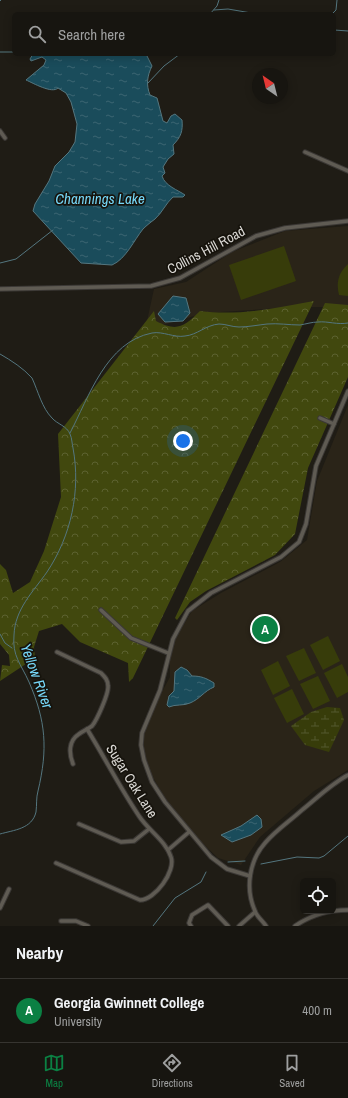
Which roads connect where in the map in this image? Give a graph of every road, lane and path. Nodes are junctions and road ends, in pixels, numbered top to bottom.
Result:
1 (0, 131) edge
2 (5, 138) dead end
3 (305, 152) dead end
4 (348, 171) edge
5 (348, 221) edge
6 (0, 289) edge
7 (348, 391) edge
8 (320, 418) dead end
9 (334, 424) junction
10 (101, 610) dead end
11 (57, 652) dead end
12 (168, 653) junction
13 (87, 729) junction
14 (72, 764) dead end
15 (348, 775) edge
16 (79, 824) dead end
17 (149, 829) junction
18 (189, 832) junction
19 (168, 850) junction
20 (56, 863) dead end
21 (250, 876) junction
22 (9, 888) dead end
23 (0, 908) edge
24 (348, 910) edge
25 (255, 912) junction
26 (62, 921) dead end
27 (88, 926) edge
28 (191, 926) edge
29 (228, 926) edge
30 (240, 926) edge
31 (266, 926) edge
32 (295, 926) edge

1 - 2 street
3 - 4 street
5 - 6 street, Collins Hill Road
7 - 9 street
8 - 9 street
9 - 12 street
10 - 12 street
11 - 13 street
12 - 18 street
13 - 14 street
13 - 17 street, Sugar Oak Lane
15 - 21 street
16 - 17 street
17 - 19 street, Sugar Oak Lane
18 - 19 street
18 - 21 street
19 - 20 street
21 - 25 street
22 - 23 street
24 - 32 street
25 - 30 street
25 - 31 street
26 - 27 street
28 - 29 street

